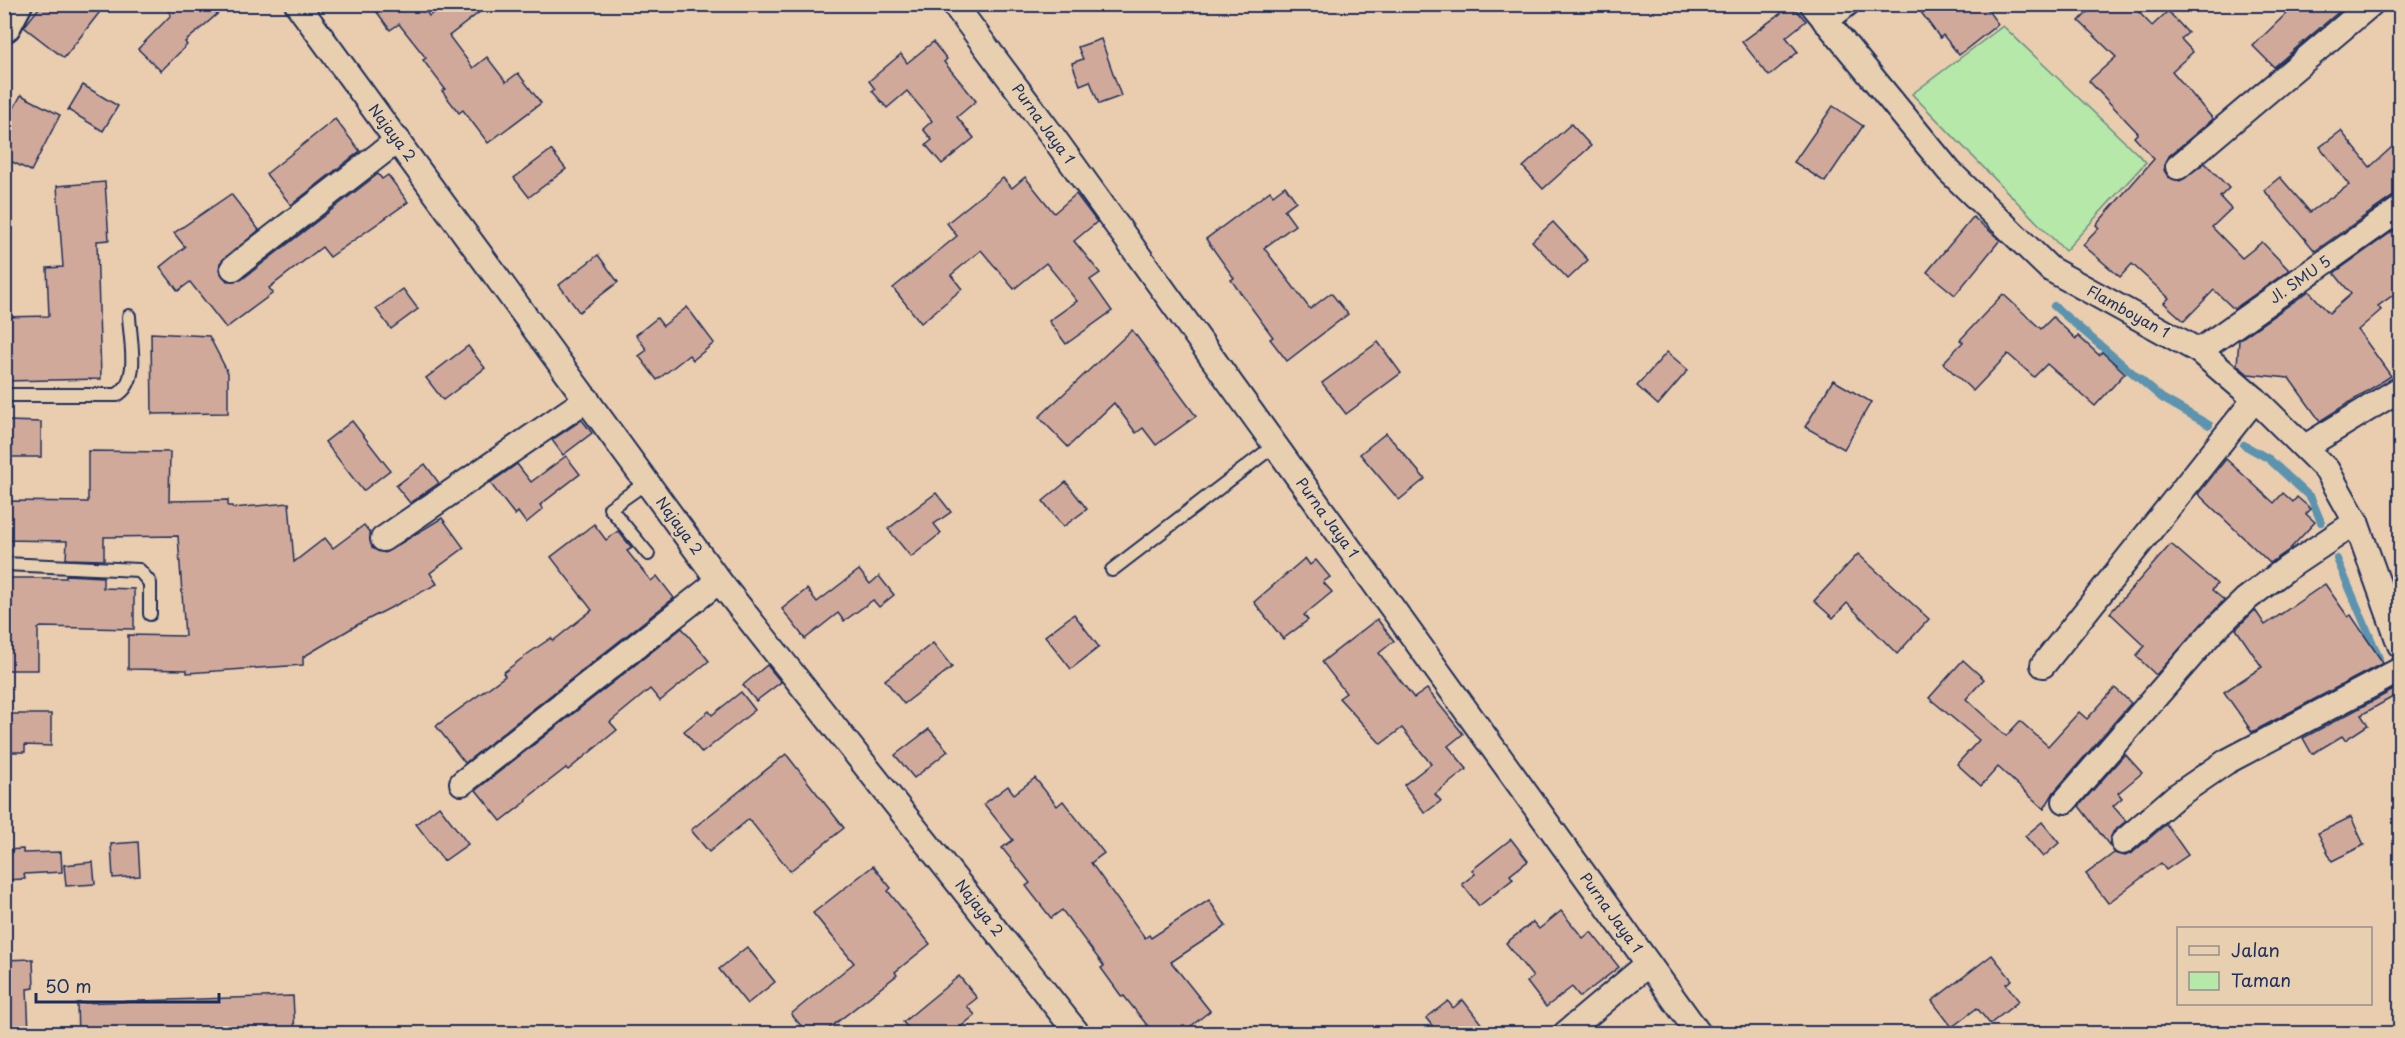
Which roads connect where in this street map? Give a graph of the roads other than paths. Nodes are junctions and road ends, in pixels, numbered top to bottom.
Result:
1 (15, 4) edge
2 (297, 4) edge
3 (954, 4) edge
4 (1846, 4) edge
5 (2371, 4) edge
6 (1818, 13) edge
7 (4, 25) edge
8 (398, 140) junction
9 (2178, 167) dead end
10 (2400, 209) edge
11 (233, 268) dead end
12 (129, 316) dead end
13 (2199, 351) junction
14 (2400, 389) edge
15 (4, 395) edge
16 (586, 399) junction
17 (2255, 399) junction
18 (1275, 445) junction
19 (2305, 447) junction
20 (647, 482) junction
21 (2356, 522) junction
22 (383, 539) dead end
23 (648, 554) dead end
24 (4, 564) edge
25 (1112, 570) dead end
26 (719, 580) junction
27 (150, 614) dead end
28 (2400, 645) edge
29 (2043, 665) dead end
30 (2400, 670) edge
31 (462, 783) dead end
32 (2065, 801) dead end
33 (2123, 842) dead end
34 (1648, 964) junction
35 (1078, 1034) edge
36 (1565, 1034) edge
37 (1699, 1034) edge

1 - 7 street
2 - 8 street, Najaya 2
3 - 18 street, Purna Jaya 1
4 - 6 street
5 - 9 street
6 - 13 street, Flamboyan 1
8 - 11 street
8 - 16 street, Najaya 2
10 - 13 street, Jl. SMU 5
12 - 15 lane
13 - 17 street, Flamboyan 1
14 - 19 street
16 - 20 street, Najaya 2
16 - 22 street
17 - 19 street, Flamboyan 1
17 - 29 street
18 - 25 lane
18 - 34 street, Purna Jaya 1
19 - 21 street, Flamboyan 1
20 - 23 lane
20 - 26 street, Najaya 2
21 - 28 street, Flamboyan 1
21 - 32 street
24 - 27 lane
26 - 31 street
26 - 35 street, Najaya 2
30 - 33 street
34 - 36 street
34 - 37 street, Purna Jaya 1

